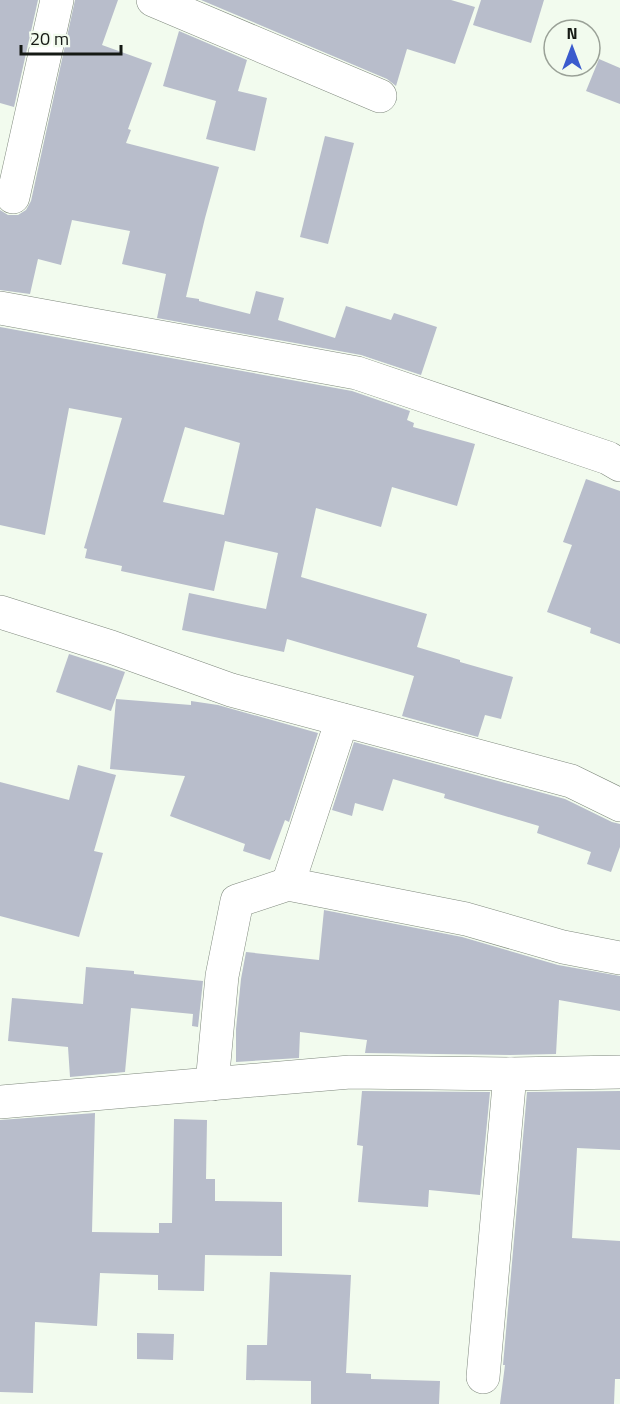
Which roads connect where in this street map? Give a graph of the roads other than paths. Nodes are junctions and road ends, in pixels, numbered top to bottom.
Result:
1 (57, 0) edge
2 (153, 0) edge
3 (380, 96) dead end
4 (13, 197) dead end
5 (0, 308) edge
6 (620, 465) edge
7 (0, 612) edge
8 (342, 720) junction
9 (620, 805) edge
10 (288, 884) junction
11 (620, 958) edge
12 (620, 1072) edge
13 (510, 1074) junction
14 (212, 1084) junction
15 (0, 1102) edge
16 (483, 1377) dead end

1 - 4 street
2 - 3 street
5 - 6 street
7 - 8 street
8 - 9 street
8 - 10 street
10 - 11 street
10 - 14 street
12 - 13 street
13 - 14 street
13 - 16 street
14 - 15 street

